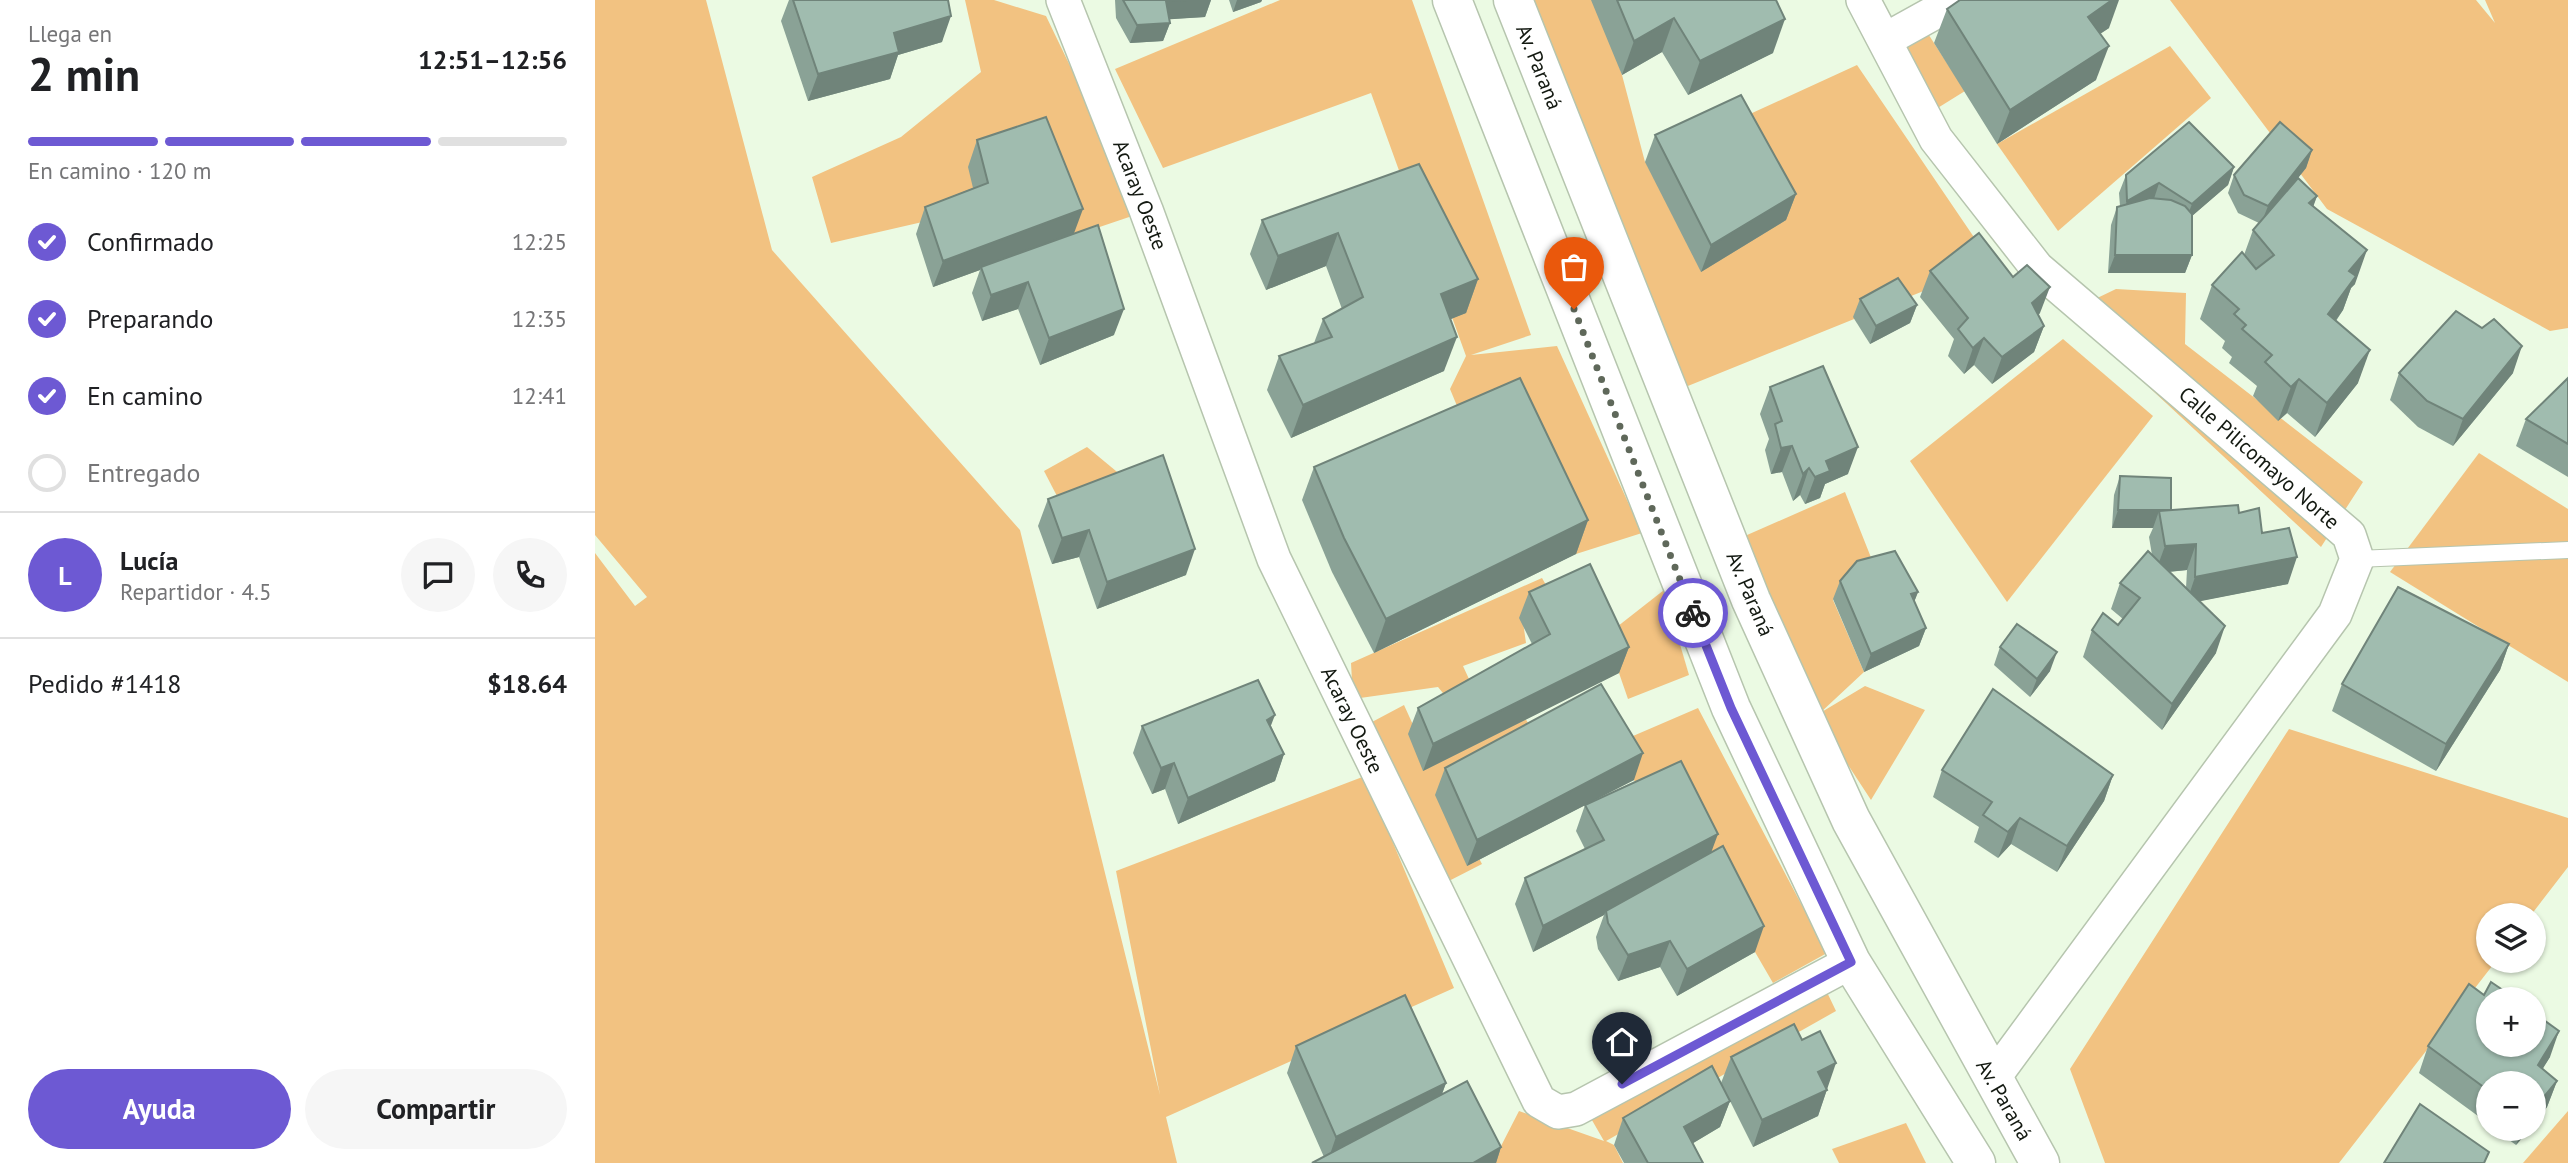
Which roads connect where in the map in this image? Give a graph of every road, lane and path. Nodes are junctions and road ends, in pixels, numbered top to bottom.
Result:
1 (1063, 0) edge
2 (1452, 0) edge
3 (1513, 0) edge
4 (1863, 0) edge
5 (1957, 0) edge
6 (1885, 40) junction
7 (1687, 438) junction
8 (1635, 463) junction
9 (2568, 550) edge
10 (2357, 559) junction
11 (1851, 962) junction
12 (1992, 1080) junction
13 (1976, 1163) edge
14 (2040, 1163) edge

1 - 11 street, Acaray Oeste
2 - 8 street
3 - 7 street, Av. Paraná
4 - 6 street, Calle Pilicomayo Norte
5 - 6 street
6 - 10 street, Calle Pilicomayo Norte
7 - 8 street
7 - 12 street, Av. Paraná
8 - 11 street
9 - 10 lane
10 - 12 street
11 - 13 street
12 - 14 street, Av. Paraná

